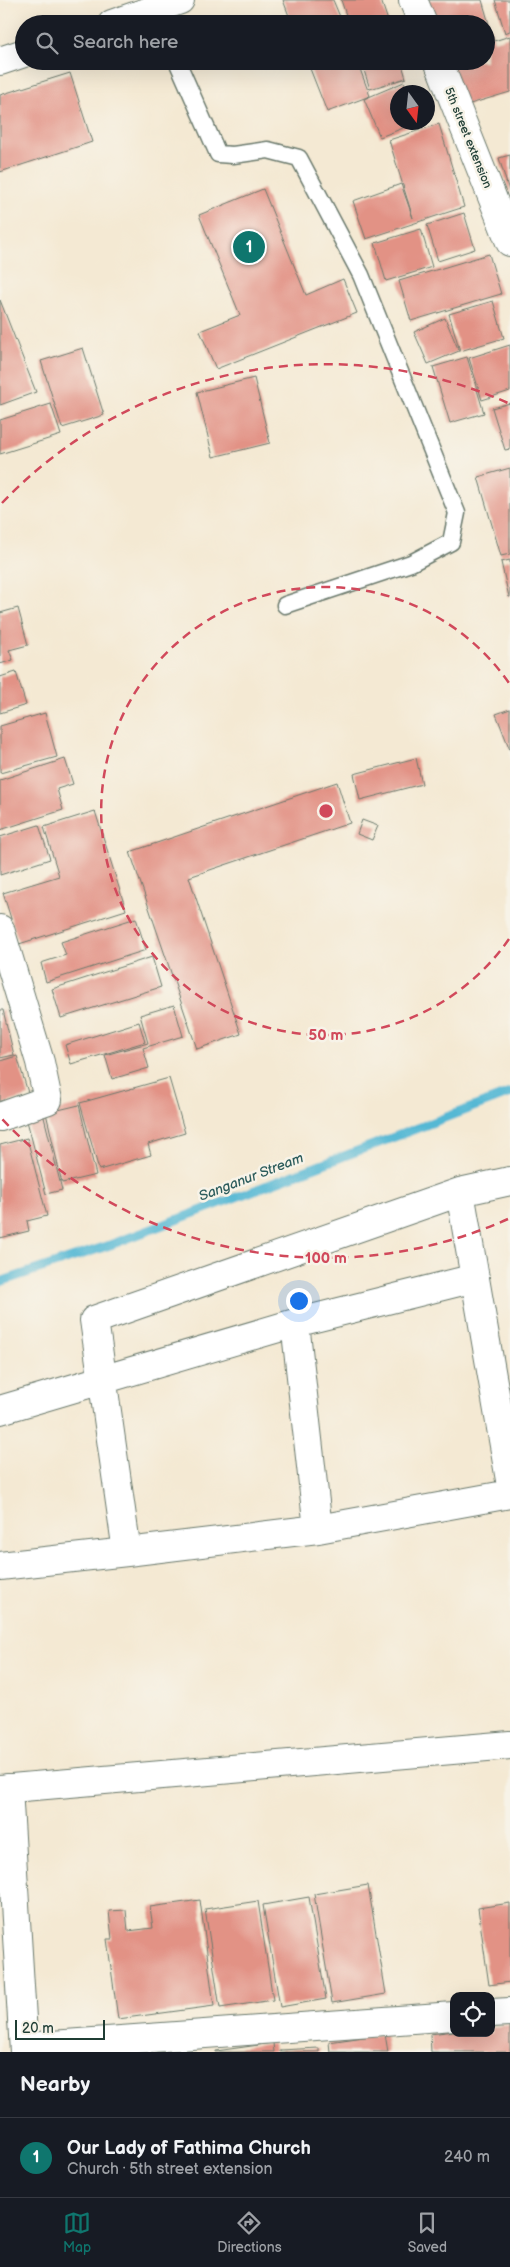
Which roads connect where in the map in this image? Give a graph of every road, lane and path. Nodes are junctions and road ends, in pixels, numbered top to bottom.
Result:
1 (413, 0) edge
2 (163, 8) edge
3 (141, 15) edge
4 (419, 15) edge
5 (15, 56) edge
6 (0, 61) edge
7 (181, 70) edge
8 (442, 70) edge
9 (510, 242) edge
10 (285, 605) dead end
11 (0, 929) edge
12 (0, 1117) edge
13 (510, 1181) edge
14 (460, 1192) junction
15 (475, 1278) junction
16 (295, 1323) junction
17 (103, 1380) junction
18 (0, 1410) edge
19 (510, 1480) edge
20 (510, 1494) edge
21 (318, 1529) junction
22 (127, 1552) junction
23 (0, 1566) edge
24 (510, 1745) edge
25 (4, 1788) edge
26 (510, 2012) edge
27 (495, 2013) edge
28 (450, 2016) edge
29 (24, 2049) edge

1 - 4 street
2 - 3 street
5 - 6 street
7 - 10 lane
8 - 9 street, 5th street extension
11 - 12 street
13 - 14 street
14 - 15 street
14 - 17 street
15 - 16 street
15 - 19 street
16 - 17 street
16 - 21 street
17 - 18 street
17 - 22 street
20 - 21 street
21 - 22 street
22 - 23 street
24 - 25 street
25 - 29 street
26 - 27 street
28 - 29 street

